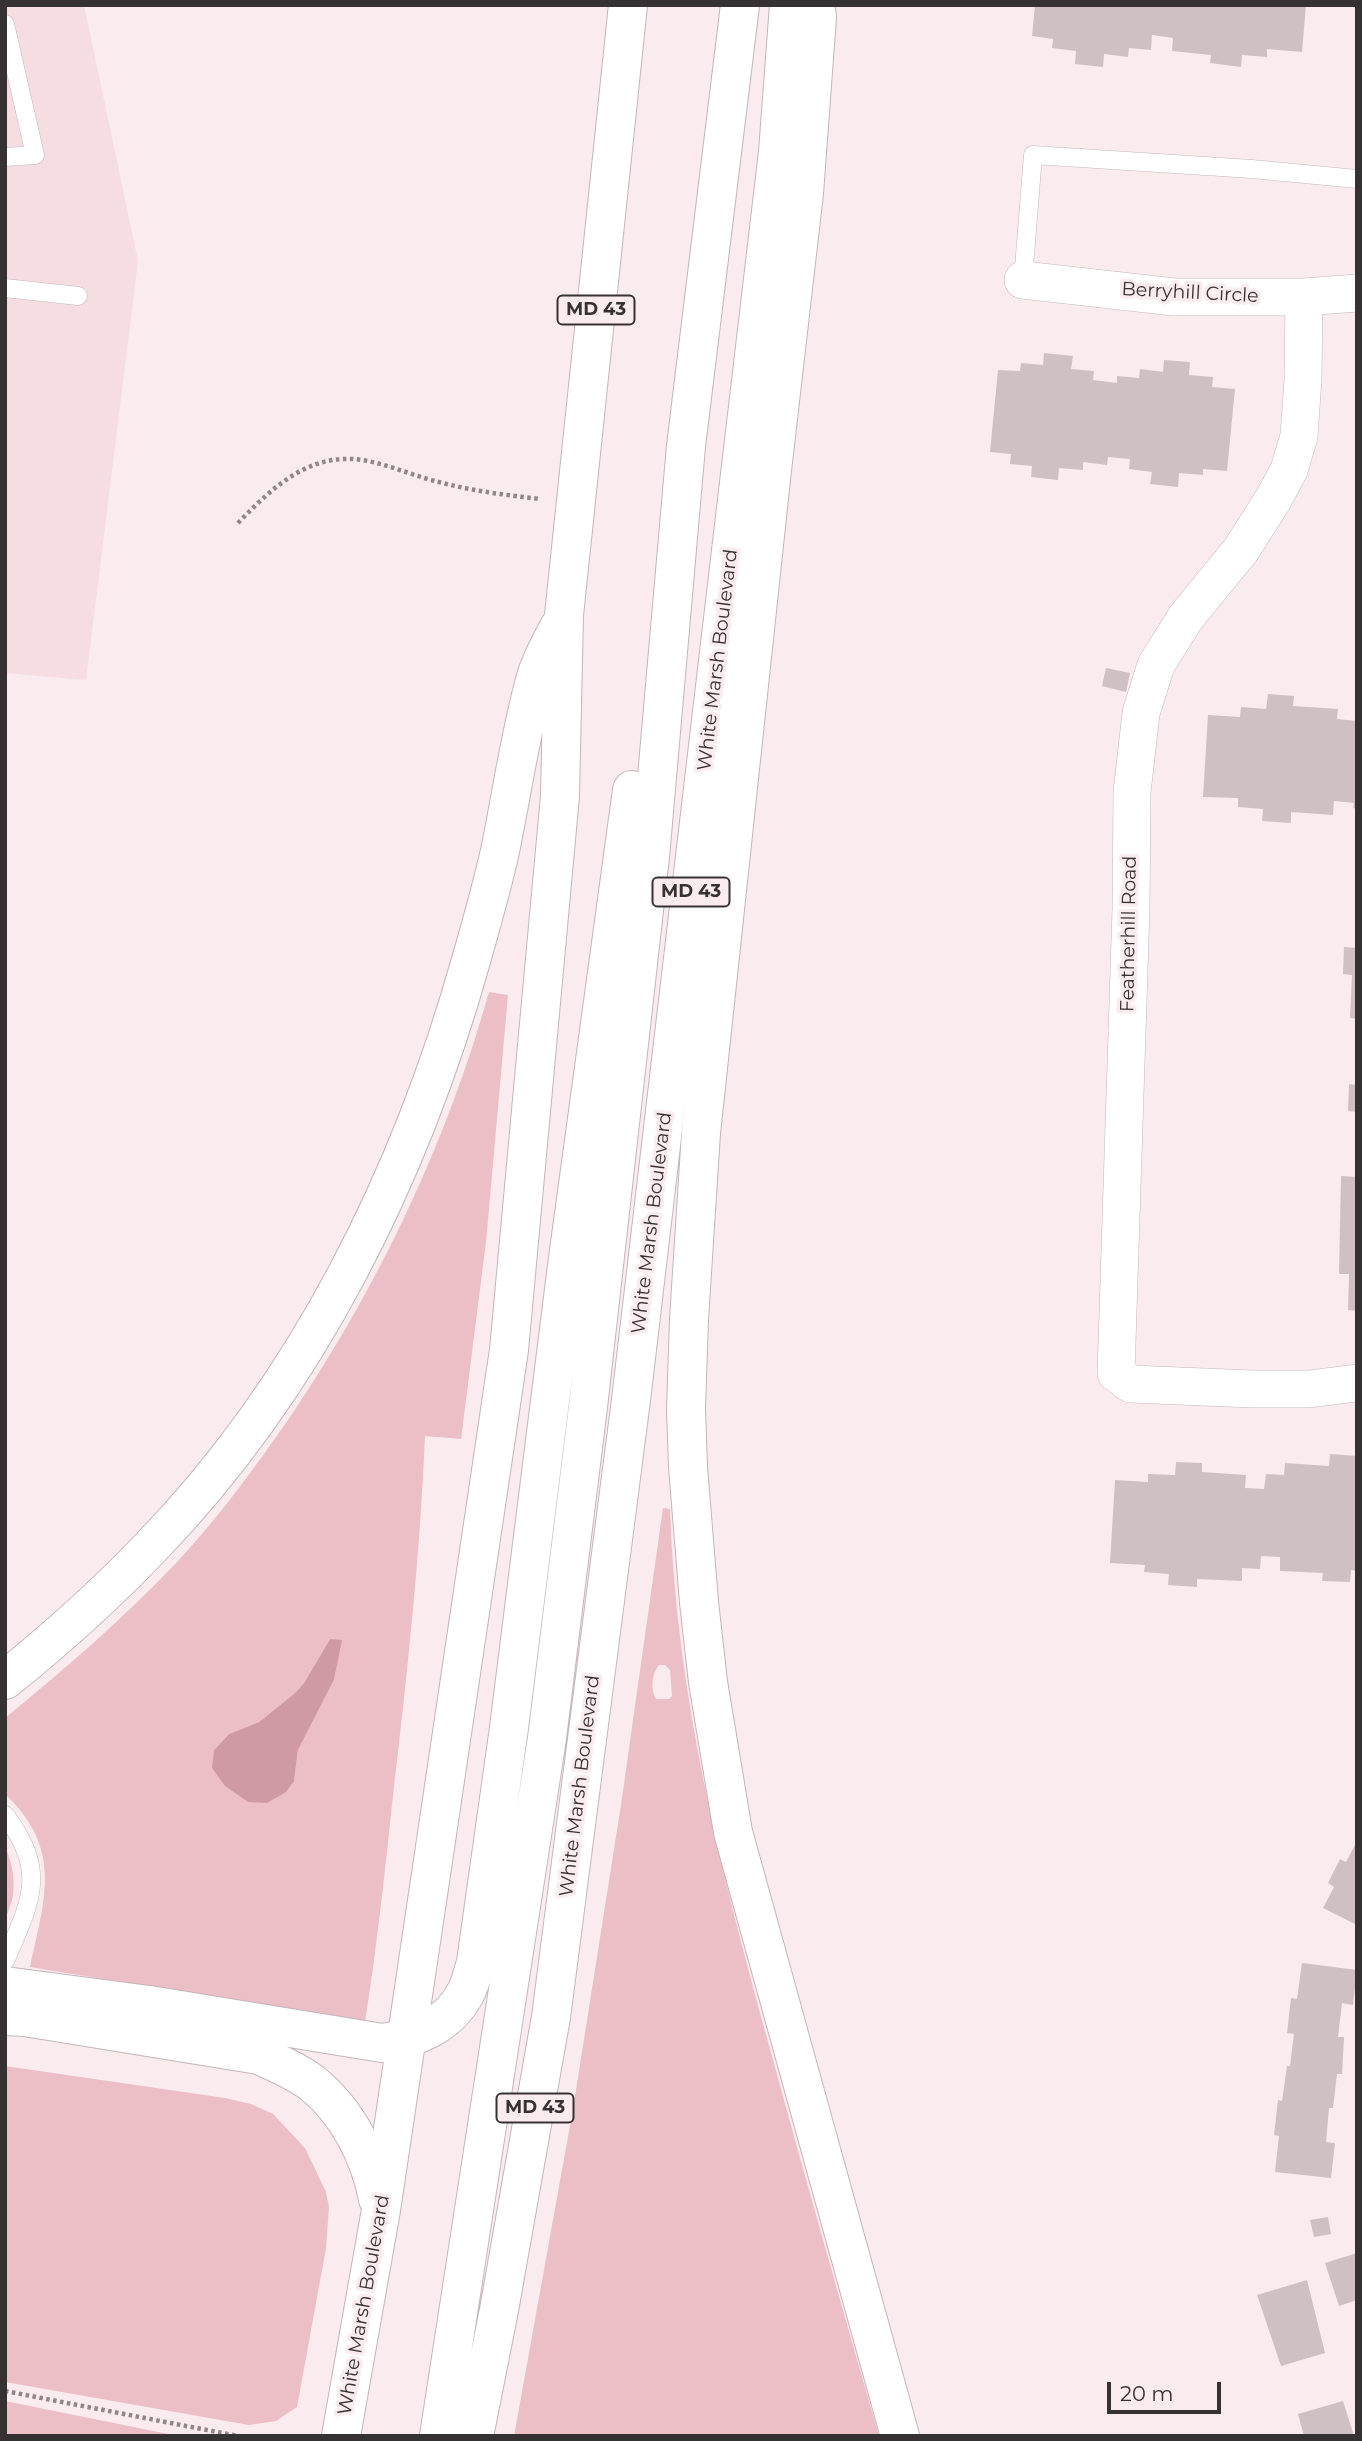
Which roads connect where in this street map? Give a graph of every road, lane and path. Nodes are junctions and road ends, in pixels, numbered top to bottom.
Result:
1 (628, 5) edge
2 (740, 5) edge
3 (789, 5) edge
4 (815, 5) edge
5 (5, 24) edge
6 (5, 158) edge
7 (1357, 179) edge
8 (1023, 280) joint
9 (5, 288) edge
10 (1357, 293) edge
11 (78, 296) dead end
12 (1304, 297) junction
13 (686, 446) junction
14 (576, 505) junction
15 (238, 523) dead end
16 (564, 615) junction
17 (1357, 1383) edge
18 (5, 1680) edge
19 (5, 1815) edge
20 (5, 1961) edge
21 (5, 1986) edge
22 (5, 2016) edge
23 (406, 2040) junction
24 (381, 2210) junction
25 (5, 2391) edge
26 (238, 2436) edge
27 (341, 2436) edge
28 (439, 2436) edge
29 (474, 2436) edge
30 (900, 2436) edge

1 - 14 highway, White Marsh Boulevard / MD 43
2 - 13 highway
3 - 29 highway, White Marsh Boulevard / MD 43
4 - 30 highway
5 - 6 lane
7 - 8 lane
8 - 12 street, Berryhill Circle
9 - 11 lane
10 - 12 street, Berryhill Circle
12 - 17 street, Featherhill Road
13 - 23 highway
13 - 28 highway
14 - 15 path
14 - 16 highway, White Marsh Boulevard / MD 43
16 - 18 highway
16 - 23 highway, White Marsh Boulevard / MD 43
19 - 20 lane
21 - 23 highway
22 - 24 highway
23 - 24 highway, White Marsh Boulevard / MD 43
24 - 27 highway, White Marsh Boulevard / MD 43
25 - 26 path

